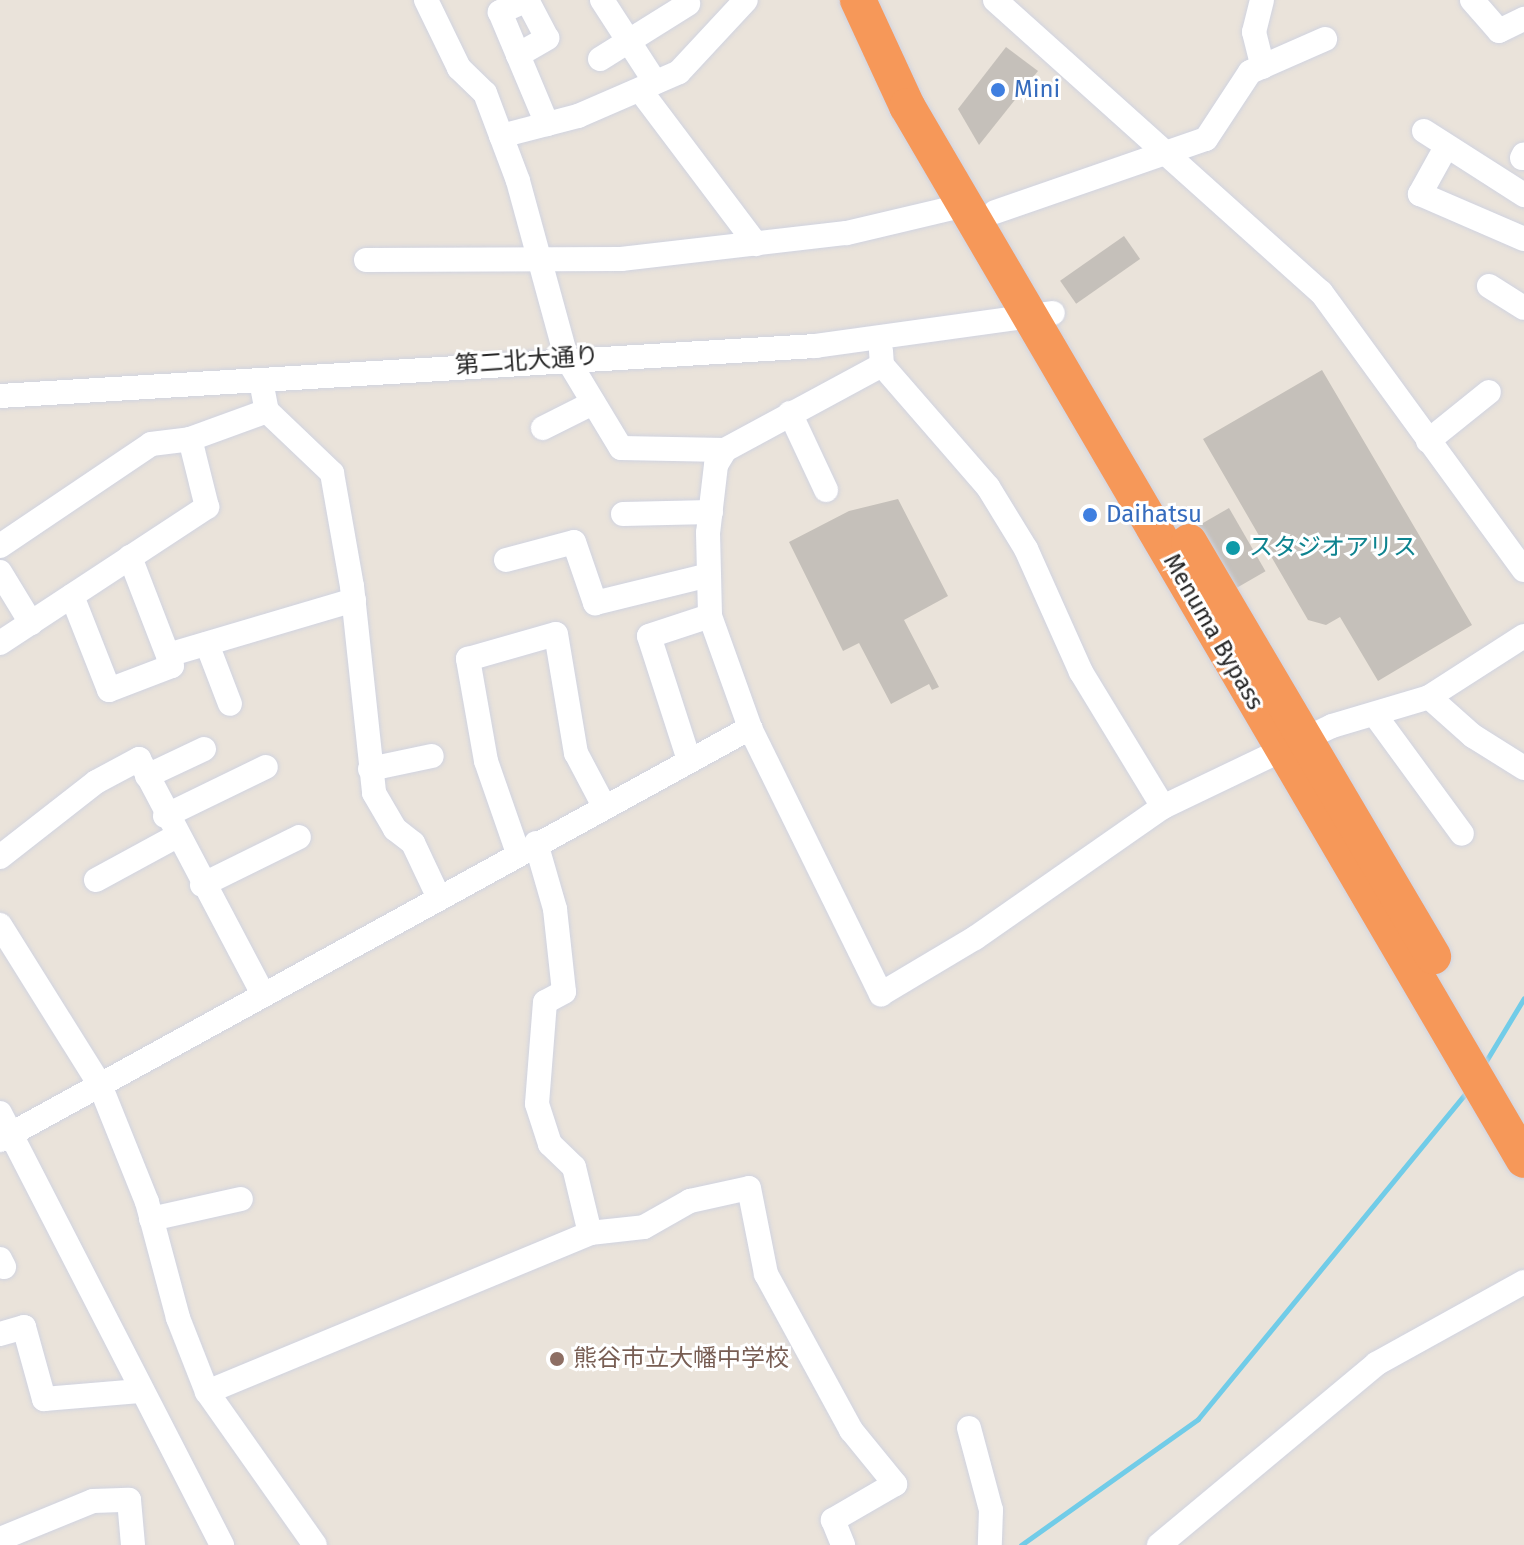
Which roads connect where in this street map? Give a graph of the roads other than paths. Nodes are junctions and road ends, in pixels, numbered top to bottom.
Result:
1 (426, 0) edge
2 (602, 0) edge
3 (746, 0) edge
4 (858, 0) edge
5 (884, 0) edge
6 (995, 0) edge
7 (1262, 0) edge
8 (1472, 0) edge
9 (687, 2) edge
10 (1524, 19) edge
11 (718, 35) junction
12 (1325, 39) dead end
13 (629, 41) junction
14 (518, 55) dead end
15 (600, 59) dead end
16 (1263, 67) junction
17 (647, 86) junction
18 (547, 124) junction
19 (1424, 131) dead end
20 (501, 136) junction
21 (1446, 147) junction
22 (1171, 156) junction
23 (1524, 195) edge
24 (980, 208) junction
25 (1524, 239) edge
26 (756, 244) junction
27 (539, 259) junction
28 (366, 260) dead end
29 (1489, 286) dead end
30 (1524, 308) edge
31 (1042, 316) junction
32 (879, 338) junction
33 (566, 357) junction
34 (882, 365) junction
35 (261, 381) junction
36 (1489, 392) dead end
37 (0, 396) edge
38 (593, 403) junction
39 (267, 411) junction
40 (790, 413) junction
41 (543, 428) dead end
42 (190, 439) junction
43 (1428, 441) junction
44 (725, 450) junction
45 (826, 490) dead end
46 (711, 512) junction
47 (623, 514) dead end
48 (0, 546) edge
49 (130, 557) junction
50 (506, 560) dead end
51 (1524, 570) edge
52 (0, 572) edge
53 (709, 575) junction
54 (72, 596) junction
55 (354, 600) junction
56 (710, 616) junction
57 (31, 623) junction
58 (1524, 636) edge
59 (0, 643) edge
60 (207, 644) junction
61 (168, 655) junction
62 (1429, 697) junction
63 (230, 704) dead end
64 (1375, 715) junction
65 (750, 728) junction
66 (1294, 745) junction
67 (204, 749) dead end
68 (432, 756) dead end
69 (689, 760) junction
70 (266, 767) dead end
71 (1524, 768) edge
72 (370, 769) junction
73 (147, 776) junction
74 (604, 806) junction
75 (1163, 807) junction
76 (170, 826) junction
77 (1462, 834) dead end
78 (299, 837) dead end
79 (527, 848) junction
80 (0, 857) edge
81 (96, 880) dead end
82 (202, 885) junction
83 (438, 896) junction
84 (0, 925) edge
85 (262, 992) junction
86 (1468, 1040) junction
87 (100, 1085) junction
88 (1524, 1114) edge
89 (4, 1129) edge
90 (1524, 1160) edge
91 (241, 1199) dead end
92 (151, 1219) junction
93 (590, 1233) junction
94 (1524, 1282) edge
95 (0, 1334) edge
96 (140, 1391) junction
97 (207, 1392) junction
98 (969, 1428) dead end
99 (1, 1542) edge
100 (133, 1545) edge
101 (222, 1545) edge
102 (315, 1545) edge
103 (843, 1545) edge
104 (990, 1545) edge
105 (1159, 1545) edge

1 - 20 street
2 - 13 street
3 - 11 street
4 - 24 highway, Menuma Bypass
5 - 24 highway, Menuma Bypass
6 - 22 street
7 - 16 street
8 - 10 street
9 - 11 street
9 - 13 street
11 - 17 street
12 - 16 street
13 - 15 street
13 - 17 street
14 - 18 street
16 - 22 street
17 - 18 street
17 - 26 street
18 - 20 street
19 - 21 street
20 - 27 street
21 - 23 street
21 - 25 street
22 - 24 street
22 - 43 street
24 - 26 street
24 - 31 highway, Menuma Bypass
26 - 27 street
27 - 28 street
27 - 33 street
29 - 30 street
31 - 32 street, 第二北大通り
31 - 66 highway, Menuma Bypass
32 - 33 street, 第二北大通り
32 - 34 street
33 - 35 street, 第二北大通り
33 - 38 street
34 - 40 street
34 - 75 street
35 - 37 street, 第二北大通り
35 - 39 street
36 - 43 street
38 - 41 street
38 - 44 street
39 - 42 street
39 - 55 street
40 - 44 street
40 - 45 street
42 - 48 street
42 - 49 street
43 - 51 street
44 - 46 street
46 - 47 street
46 - 53 street
49 - 54 street
49 - 61 street
50 - 53 street
52 - 57 street
53 - 56 street
54 - 57 street
54 - 61 street
55 - 60 street
55 - 72 street
56 - 65 street
56 - 69 street
57 - 59 street
58 - 62 street
60 - 61 street
60 - 63 street
62 - 64 street
62 - 71 street
64 - 66 street
64 - 77 street
65 - 69 street
65 - 75 street
66 - 75 street
66 - 86 highway, Menuma Bypass
67 - 73 street
68 - 72 street
69 - 74 street
70 - 76 street
72 - 83 street
73 - 76 street
73 - 80 street
74 - 79 street
74 - 79 street
76 - 81 street
76 - 82 street
78 - 82 street
79 - 83 street
79 - 93 street
82 - 85 street
83 - 85 street
84 - 87 street
85 - 87 street
86 - 88 highway
86 - 90 highway
87 - 89 street
87 - 92 street
89 - 96 street
91 - 92 street
92 - 97 street
93 - 97 street
93 - 103 street
94 - 105 street
95 - 96 street
96 - 101 street
97 - 102 street
98 - 104 street
99 - 100 street

